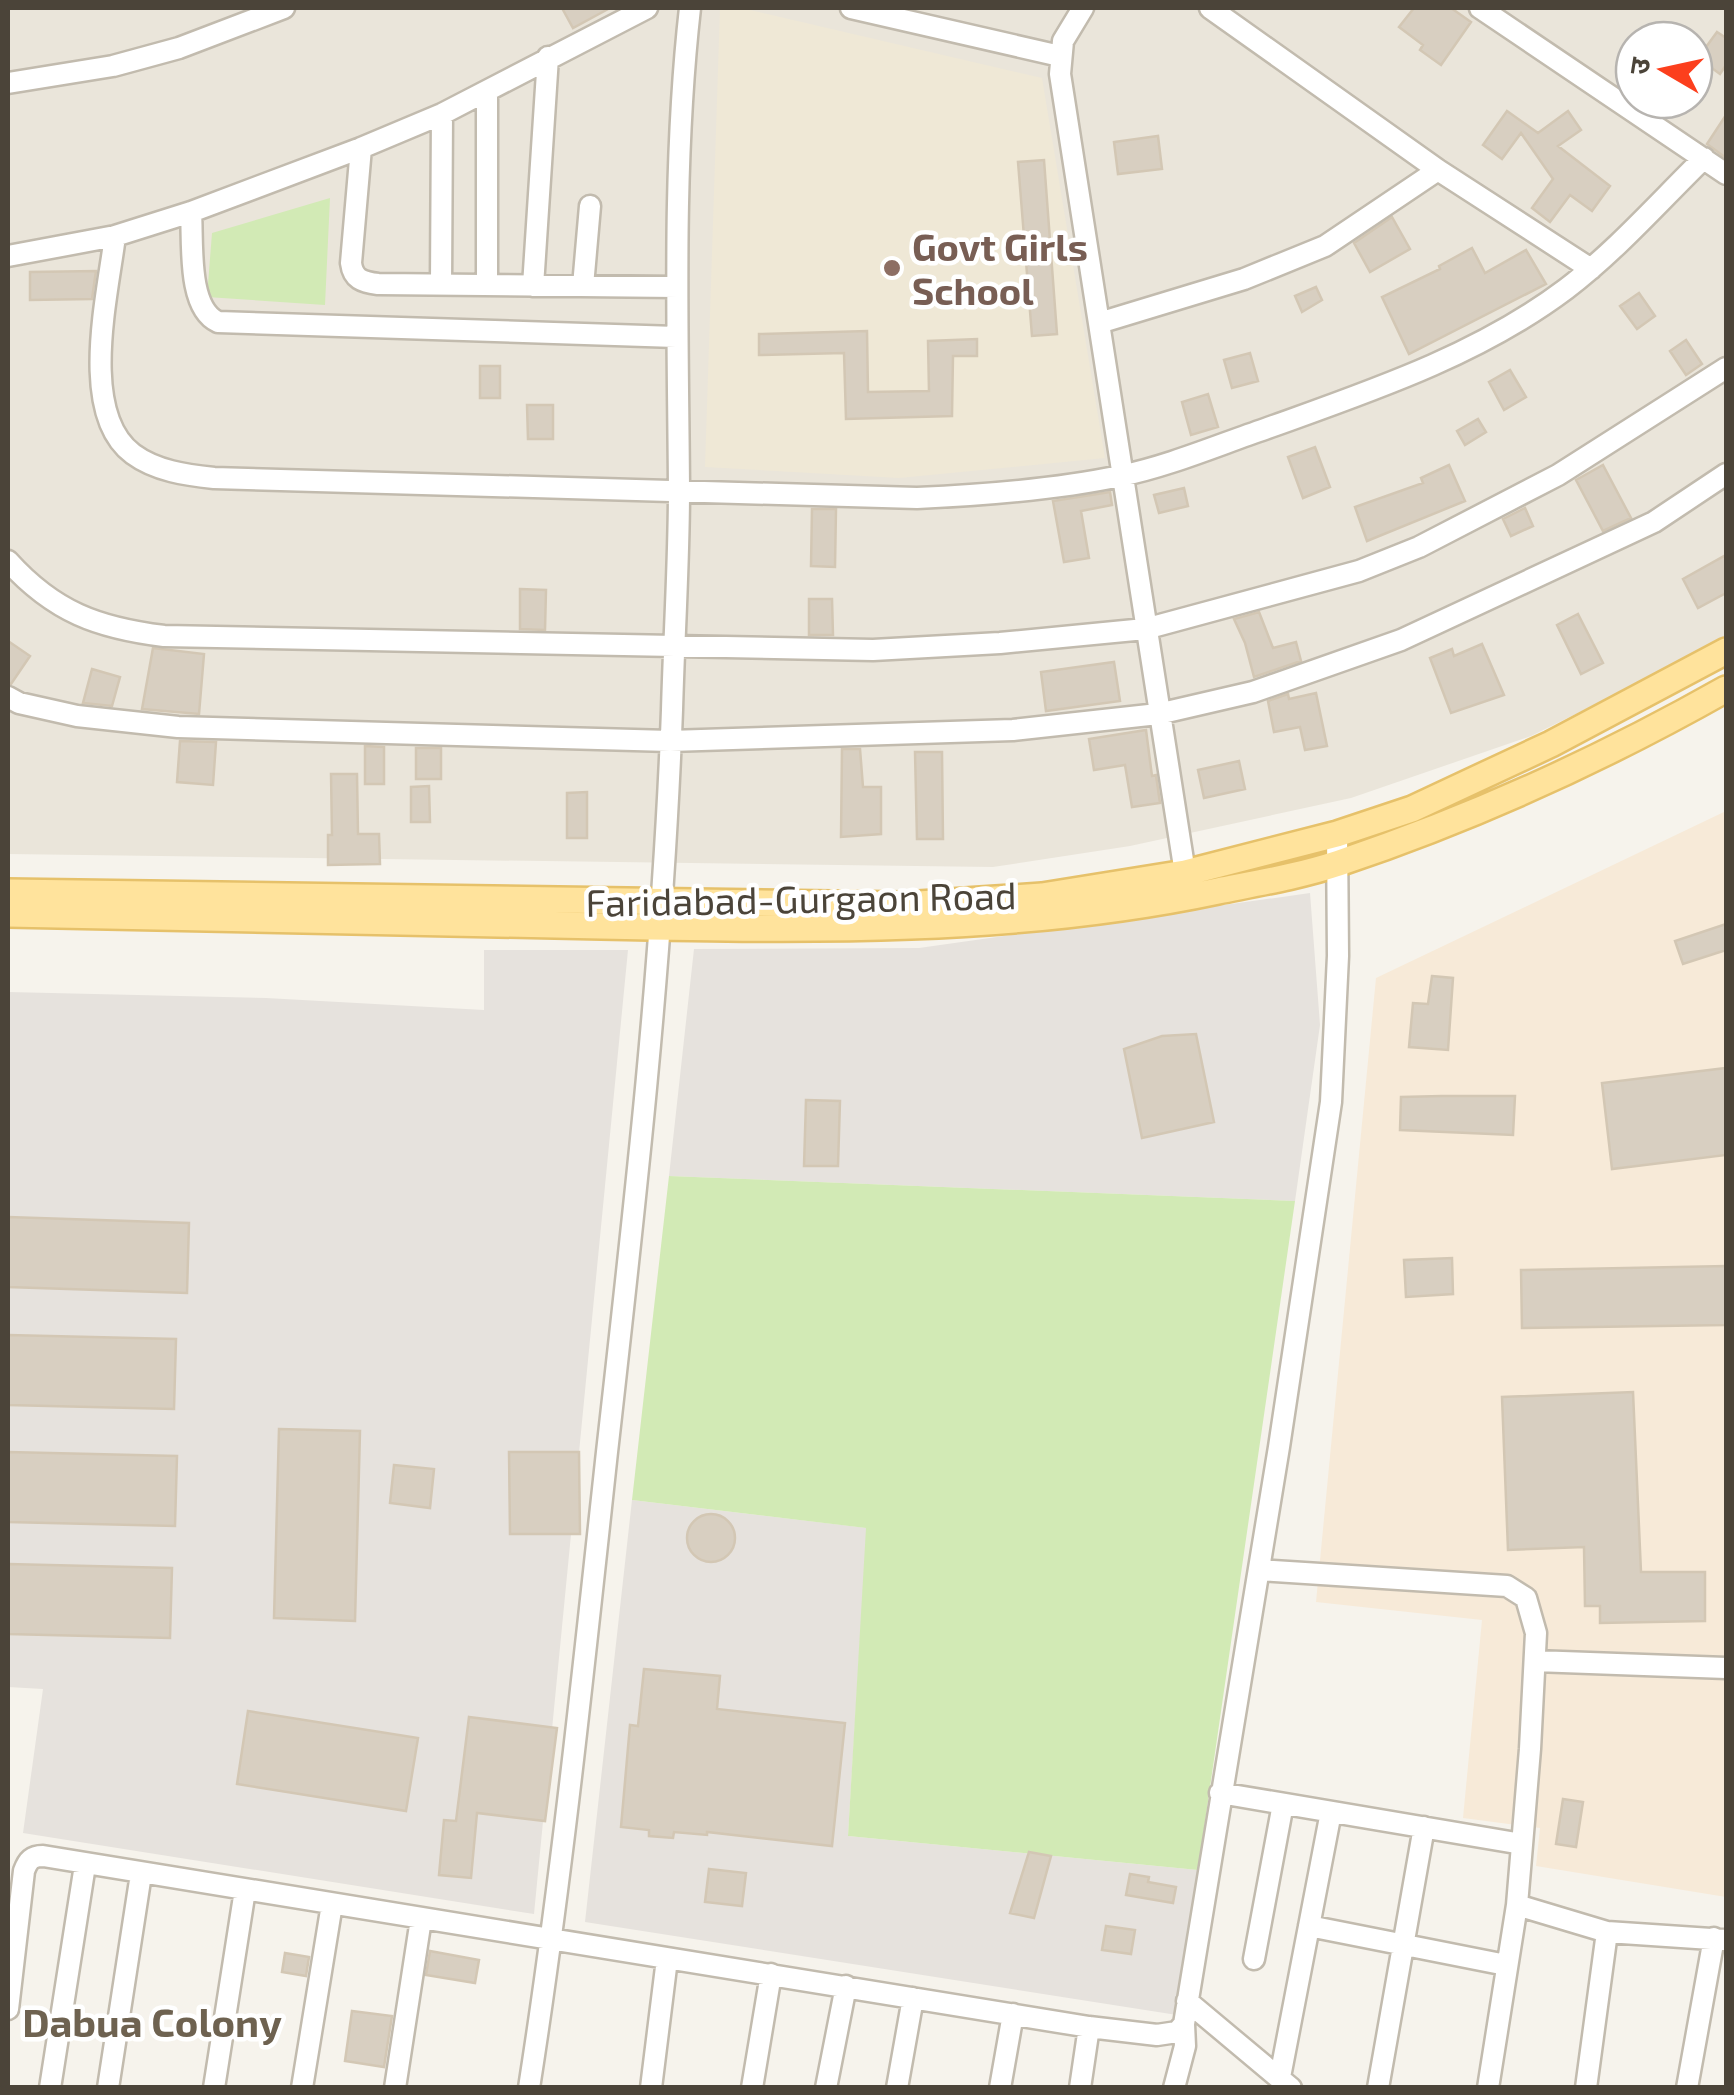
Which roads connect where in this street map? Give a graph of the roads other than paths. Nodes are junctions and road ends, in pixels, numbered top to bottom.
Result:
1 (284, 8) edge
2 (648, 8) edge
3 (690, 8) edge
4 (850, 8) edge
5 (1083, 8) edge
6 (1210, 8) edge
7 (1480, 8) edge
8 (1060, 56) junction
9 (548, 57) junction
10 (8, 83) edge
11 (487, 91) junction
12 (442, 114) junction
13 (361, 148) junction
14 (1704, 158) junction
15 (1438, 170) junction
16 (1726, 174) edge
17 (590, 206) dead end
18 (191, 212) junction
19 (115, 236) junction
20 (8, 256) edge
21 (1591, 269) junction
22 (440, 284) junction
23 (487, 285) junction
24 (534, 286) junction
25 (583, 286) junction
26 (677, 288) junction
27 (1098, 324) junction
28 (676, 337) junction
29 (1726, 368) edge
30 (1726, 474) edge
31 (1122, 476) junction
32 (679, 492) junction
33 (8, 561) edge
34 (1145, 629) junction
35 (672, 647) junction
36 (1726, 651) edge
37 (1726, 689) edge
38 (8, 697) edge
39 (1158, 714) junction
40 (670, 741) junction
41 (1337, 834) junction
42 (1337, 864) junction
43 (1185, 873) junction
44 (8, 892) edge
45 (8, 914) edge
46 (661, 914) junction
47 (1259, 1570) junction
48 (1536, 1662) junction
49 (1726, 1668) edge
50 (1220, 1794) junction
51 (1284, 1804) junction
52 (1330, 1812) junction
53 (1424, 1827) junction
54 (1522, 1844) junction
55 (85, 1865) junction
56 (142, 1874) junction
57 (244, 1890) junction
58 (332, 1904) junction
59 (1517, 1905) junction
60 (421, 1919) junction
61 (1309, 1926) junction
62 (1607, 1932) junction
63 (1720, 1939) edge
64 (552, 1940) junction
65 (1404, 1945) junction
66 (667, 1959) junction
67 (1254, 1959) dead end
68 (1506, 1965) junction
69 (771, 1974) junction
70 (846, 1986) junction
71 (912, 1998) junction
72 (1187, 2000) junction
73 (8, 2009) edge
74 (1014, 2014) junction
75 (1184, 2024) junction
76 (1089, 2027) junction
77 (1285, 2082) edge
78 (50, 2088) edge
79 (108, 2088) edge
80 (214, 2088) edge
81 (302, 2088) edge
82 (395, 2088) edge
83 (529, 2088) edge
84 (651, 2088) edge
85 (752, 2088) edge
86 (826, 2088) edge
87 (897, 2088) edge
88 (1000, 2088) edge
89 (1080, 2088) edge
90 (1174, 2088) edge
91 (1378, 2088) edge
92 (1488, 2088) edge
93 (1586, 2088) edge
94 (1687, 2088) edge

1 - 10 street
2 - 9 street
3 - 26 street
4 - 8 street
5 - 8 street
6 - 15 street
7 - 14 street
8 - 27 street
9 - 11 street
9 - 24 street
11 - 12 street
11 - 23 street
12 - 13 street
12 - 22 street
13 - 18 street
13 - 22 street
14 - 16 street
14 - 21 street
15 - 21 street
15 - 27 street
17 - 25 street
18 - 19 street
18 - 28 street
19 - 20 street
19 - 32 street
21 - 31 street
22 - 23 street
23 - 24 street
24 - 25 street
25 - 26 street
26 - 28 street
27 - 31 street
28 - 32 street
29 - 34 street
30 - 39 street
31 - 32 street
31 - 34 street
32 - 35 street
33 - 35 street
34 - 35 street
34 - 39 street
35 - 40 street
36 - 41 main road, Faridabad-Gurgaon Road
37 - 42 main road, Faridabad-Gurgaon Road
38 - 40 street
39 - 40 street
39 - 43 street
40 - 46 street
41 - 42 street
41 - 43 main road, Faridabad-Gurgaon Road
42 - 46 main road, Faridabad-Gurgaon Road
42 - 47 street
43 - 46 main road, Faridabad-Gurgaon Road
44 - 46 main road, Faridabad-Gurgaon Road
45 - 46 main road, Faridabad-Gurgaon Road
46 - 64 street
47 - 48 street
47 - 50 street
48 - 49 street
48 - 54 street
50 - 51 street
50 - 72 street
51 - 52 street
51 - 67 street
52 - 53 street
52 - 61 street
53 - 54 street
53 - 65 street
54 - 59 street
55 - 56 street
55 - 73 street
55 - 78 street
56 - 57 street
56 - 79 street
57 - 58 street
57 - 80 street
58 - 60 street
58 - 81 street
59 - 62 street
59 - 68 street
60 - 64 street
60 - 82 street
61 - 65 street
61 - 77 street
62 - 63 street
62 - 93 street
63 - 94 street
64 - 66 street
64 - 83 street
65 - 68 street
65 - 91 street
66 - 69 street
66 - 84 street
68 - 92 street
69 - 70 street
69 - 85 street
70 - 71 street
70 - 86 street
71 - 74 street
71 - 87 street
72 - 75 street
72 - 77 street
74 - 76 street
74 - 88 street
75 - 76 street
75 - 90 street
76 - 89 street

